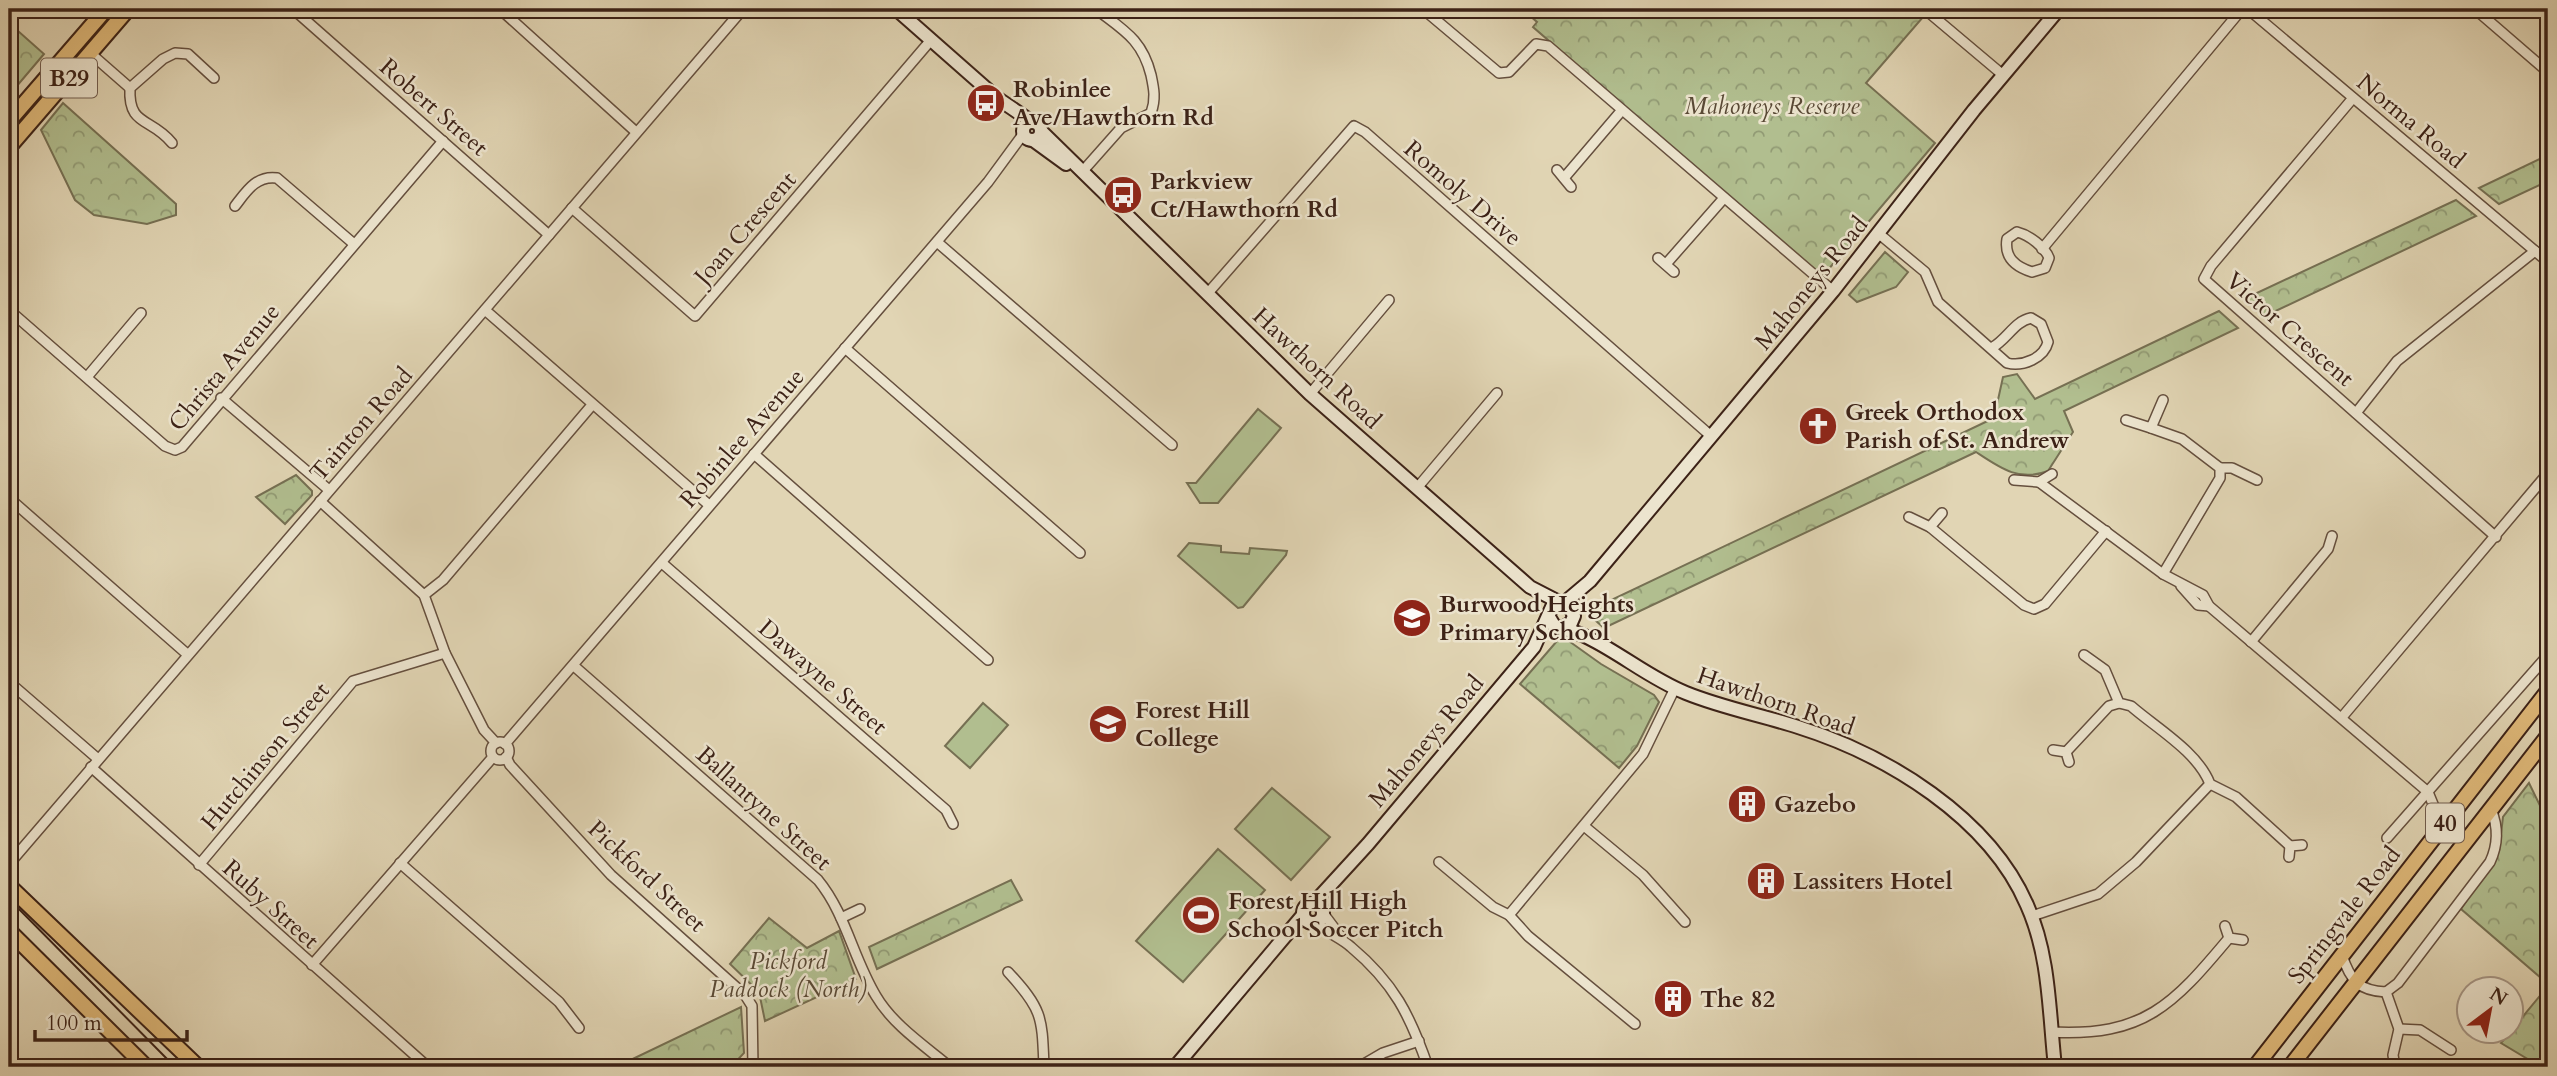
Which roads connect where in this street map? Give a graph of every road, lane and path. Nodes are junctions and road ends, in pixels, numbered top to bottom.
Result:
1 (106, 9) edge
2 (128, 9) edge
3 (293, 9) edge
4 (500, 9) edge
5 (743, 9) edge
6 (896, 9) edge
7 (1096, 9) edge
8 (1423, 9) edge
9 (2059, 9) edge
10 (2242, 9) edge
11 (2248, 9) edge
12 (2475, 9) edge
13 (1927, 12) dead end
14 (931, 40) junction
15 (90, 53) junction
16 (2548, 72) edge
17 (2003, 75) junction
18 (214, 78) dead end
19 (130, 88) junction
20 (2353, 98) junction
21 (1622, 110) junction
22 (9, 121) edge
23 (636, 132) junction
24 (1031, 133) junction
25 (443, 141) junction
26 (172, 144) dead end
27 (9, 147) edge
28 (1557, 170) dead end
29 (1082, 172) junction
30 (1564, 178) junction
31 (1571, 187) dead end
32 (1724, 198) junction
33 (235, 206) dead end
34 (572, 208) junction
35 (1878, 233) junction
36 (549, 235) junction
37 (937, 242) junction
38 (354, 244) junction
39 (2042, 249) junction
40 (2535, 251) junction
41 (2548, 262) edge
42 (1674, 272) dead end
43 (1833, 291) junction
44 (1208, 293) junction
45 (1389, 300) dead end
46 (9, 310) edge
47 (485, 310) junction
48 (141, 313) dead end
49 (1993, 347) junction
50 (845, 348) junction
51 (87, 377) junction
52 (1497, 393) dead end
53 (1310, 394) junction
54 (221, 398) junction
55 (2163, 400) dead end
56 (592, 405) junction
57 (2356, 413) junction
58 (2126, 420) dead end
59 (2151, 428) junction
60 (1711, 436) junction
61 (1172, 445) dead end
62 (754, 454) junction
63 (2220, 468) junction
64 (2548, 473) edge
65 (2052, 474) dead end
66 (2014, 480) dead end
67 (2258, 480) dead end
68 (2039, 482) junction
69 (1417, 488) junction
70 (329, 490) junction
71 (9, 498) edge
72 (320, 501) junction
73 (709, 505) junction
74 (1942, 513) dead end
75 (1909, 517) dead end
76 (1930, 527) junction
77 (2106, 531) junction
78 (2332, 536) dead end
79 (2496, 537) junction
80 (1080, 553) dead end
81 (662, 562) junction
82 (2163, 574) junction
83 (1590, 581) junction
84 (1530, 587) junction
85 (424, 595) junction
86 (1563, 603) junction
87 (1574, 614) junction
88 (1549, 615) junction
89 (1563, 628) junction
90 (1590, 639) junction
91 (2250, 642) junction
92 (1534, 647) junction
93 (445, 653) junction
94 (187, 654) junction
95 (2084, 655) dead end
96 (2548, 655) edge
97 (988, 660) dead end
98 (574, 666) junction
99 (9, 682) edge
100 (1675, 688) junction
101 (2548, 691) edge
102 (2119, 703) junction
103 (2343, 716) junction
104 (2548, 736) edge
105 (500, 743) junction
106 (2053, 750) dead end
107 (2066, 752) junction
108 (493, 757) junction
109 (506, 757) junction
110 (2069, 762) dead end
111 (95, 763) junction
112 (2210, 784) junction
113 (2428, 792) junction
114 (2491, 809) junction
115 (953, 824) dead end
116 (1584, 826) junction
117 (2442, 826) junction
118 (2387, 838) dead end
119 (2302, 845) dead end
120 (2290, 846) junction
121 (2289, 857) dead end
122 (1439, 862) dead end
123 (400, 863) junction
124 (9, 864) edge
125 (199, 865) junction
126 (9, 886) edge
127 (860, 909) dead end
128 (1315, 914) junction
129 (1509, 915) junction
130 (2032, 916) junction
131 (841, 918) junction
132 (1685, 922) dead end
133 (2225, 926) dead end
134 (9, 931) edge
135 (2229, 939) junction
136 (2242, 940) dead end
137 (2342, 956) junction
138 (312, 965) junction
139 (1008, 972) dead end
140 (2355, 983) junction
141 (2386, 992) junction
142 (1635, 1024) dead end
143 (579, 1028) dead end
144 (2399, 1029) junction
145 (2051, 1032) junction
146 (1419, 1041) junction
147 (2451, 1050) dead end
148 (1500, 1065) dead end
149 (2394, 1065) edge
150 (146, 1067) edge
151 (198, 1067) edge
152 (428, 1067) edge
153 (753, 1067) edge
154 (950, 1067) edge
155 (1044, 1067) edge
156 (1175, 1067) edge
157 (1359, 1067) edge
158 (1428, 1067) edge
159 (1486, 1067) edge
160 (2055, 1067) edge
161 (2255, 1067) edge
162 (2290, 1067) edge
163 (2373, 1067) edge

1 - 22 main road, B29
2 - 15 main road, B29
3 - 25 street, Robert Street
4 - 23 street
5 - 23 street, Tainton Road
6 - 14 main road, Hawthorn Road
7 - 29 street
8 - 21 street
9 - 17 main road, Mahoneys Road
10 - 39 street
11 - 20 street, Norma Road
12 - 16 street
13 - 17 street
14 - 24 main road, Hawthorn Road
14 - 34 street, Joan Crescent
15 - 19 street
15 - 27 main road, B29
17 - 35 main road, Mahoneys Road
18 - 19 street
19 - 26 street
20 - 40 street, Norma Road
20 - 57 street, Victor Crescent
21 - 30 street
21 - 32 street
23 - 34 street, Tainton Road
24 - 29 main road, Hawthorn Road
24 - 37 street, Robinlee Avenue
25 - 36 street, Robert Street
25 - 38 street, Christa Avenue
28 - 30 street
29 - 44 main road, Hawthorn Road
30 - 31 street
32 - 42 street
32 - 43 street
33 - 38 street
34 - 36 street, Tainton Road
35 - 43 main road, Mahoneys Road
35 - 49 street
36 - 47 street, Tainton Road
37 - 50 street, Robinlee Avenue
37 - 61 street
38 - 54 street, Christa Avenue
39 - 39 street
40 - 41 street, Norma Road
40 - 57 street
43 - 60 main road, Mahoneys Road
44 - 53 main road, Hawthorn Road
44 - 60 street, Romoly Drive
45 - 53 street
46 - 51 street, Christa Avenue
47 - 56 street
47 - 70 street, Tainton Road
48 - 51 street
49 - 49 street
50 - 62 street, Robinlee Avenue
50 - 80 street
51 - 54 street, Christa Avenue
52 - 69 street
53 - 69 main road, Hawthorn Road
54 - 70 street
55 - 59 street
56 - 73 street
56 - 85 street
57 - 79 street, Victor Crescent
58 - 59 street
59 - 63 street
60 - 83 main road, Mahoneys Road
62 - 73 street, Robinlee Avenue
62 - 97 street
63 - 67 street
63 - 82 street
64 - 79 street
65 - 68 street
66 - 68 street
68 - 77 street
69 - 84 main road, Hawthorn Road
70 - 72 street, Tainton Road
71 - 94 street
72 - 85 street
72 - 94 street, Tainton Road
73 - 81 street, Robinlee Avenue
74 - 76 street
75 - 76 street
76 - 77 street
77 - 82 street
78 - 91 street
79 - 103 street
81 - 98 street, Robinlee Avenue
81 - 115 street, Dawayne Street
82 - 91 street
83 - 86 main road, Mahoneys Road
83 - 87 main road, Mahoneys Road
84 - 86 main road, Hawthorn Road
84 - 88 main road, Hawthorn Road
85 - 93 street
86 - 87 main road
86 - 88 main road
87 - 89 main road
87 - 90 main road, Hawthorn Road
88 - 89 main road
88 - 92 main road, Mahoneys Road
89 - 90 main road, Hawthorn Road
89 - 92 main road, Mahoneys Road
90 - 100 main road, Hawthorn Road
91 - 103 street
92 - 128 main road, Mahoneys Road
93 - 105 street
93 - 125 street, Hutchinson Street
94 - 111 street, Tainton Road
95 - 102 street
96 - 113 street, Springvale Road
98 - 105 street, Robinlee Avenue
98 - 131 street, Ballantyne Street
99 - 111 street, Ruby Street
100 - 116 street
100 - 130 main road, Hawthorn Road
101 - 117 main road, Springvale Road / 40
102 - 107 street
102 - 112 street
103 - 113 street
104 - 114 main road, Springvale Road / 40
105 - 108 street
105 - 109 street
106 - 107 street
107 - 110 street
108 - 109 street
108 - 123 street
109 - 153 street, Pickford Street
111 - 124 street, Tainton Road
111 - 125 street, Ruby Street
112 - 120 street
112 - 130 street
113 - 117 street
113 - 118 street, Springvale Road
114 - 140 main road, Springvale Road / 40
114 - 141 street
116 - 129 street
116 - 132 street
117 - 137 main road, Springvale Road / 40
119 - 120 street
120 - 121 street
122 - 129 street
123 - 138 street
123 - 143 street
125 - 138 street, Ruby Street
126 - 151 main road
127 - 131 street
128 - 146 street
128 - 156 main road, Mahoneys Road
129 - 142 street
130 - 145 main road, Hawthorn Road
131 - 154 street, Ballantyne Street
133 - 135 street
134 - 150 main road
135 - 136 street
135 - 145 street
137 - 140 street
137 - 161 main road, Springvale Road / 40
138 - 152 street, Ruby Street
139 - 155 street
140 - 141 street
140 - 162 main road, Springvale Road / 40
141 - 144 street
144 - 147 street
144 - 149 street
145 - 160 main road, Hawthorn Road
146 - 157 street
146 - 158 street
148 - 159 street
149 - 163 street

